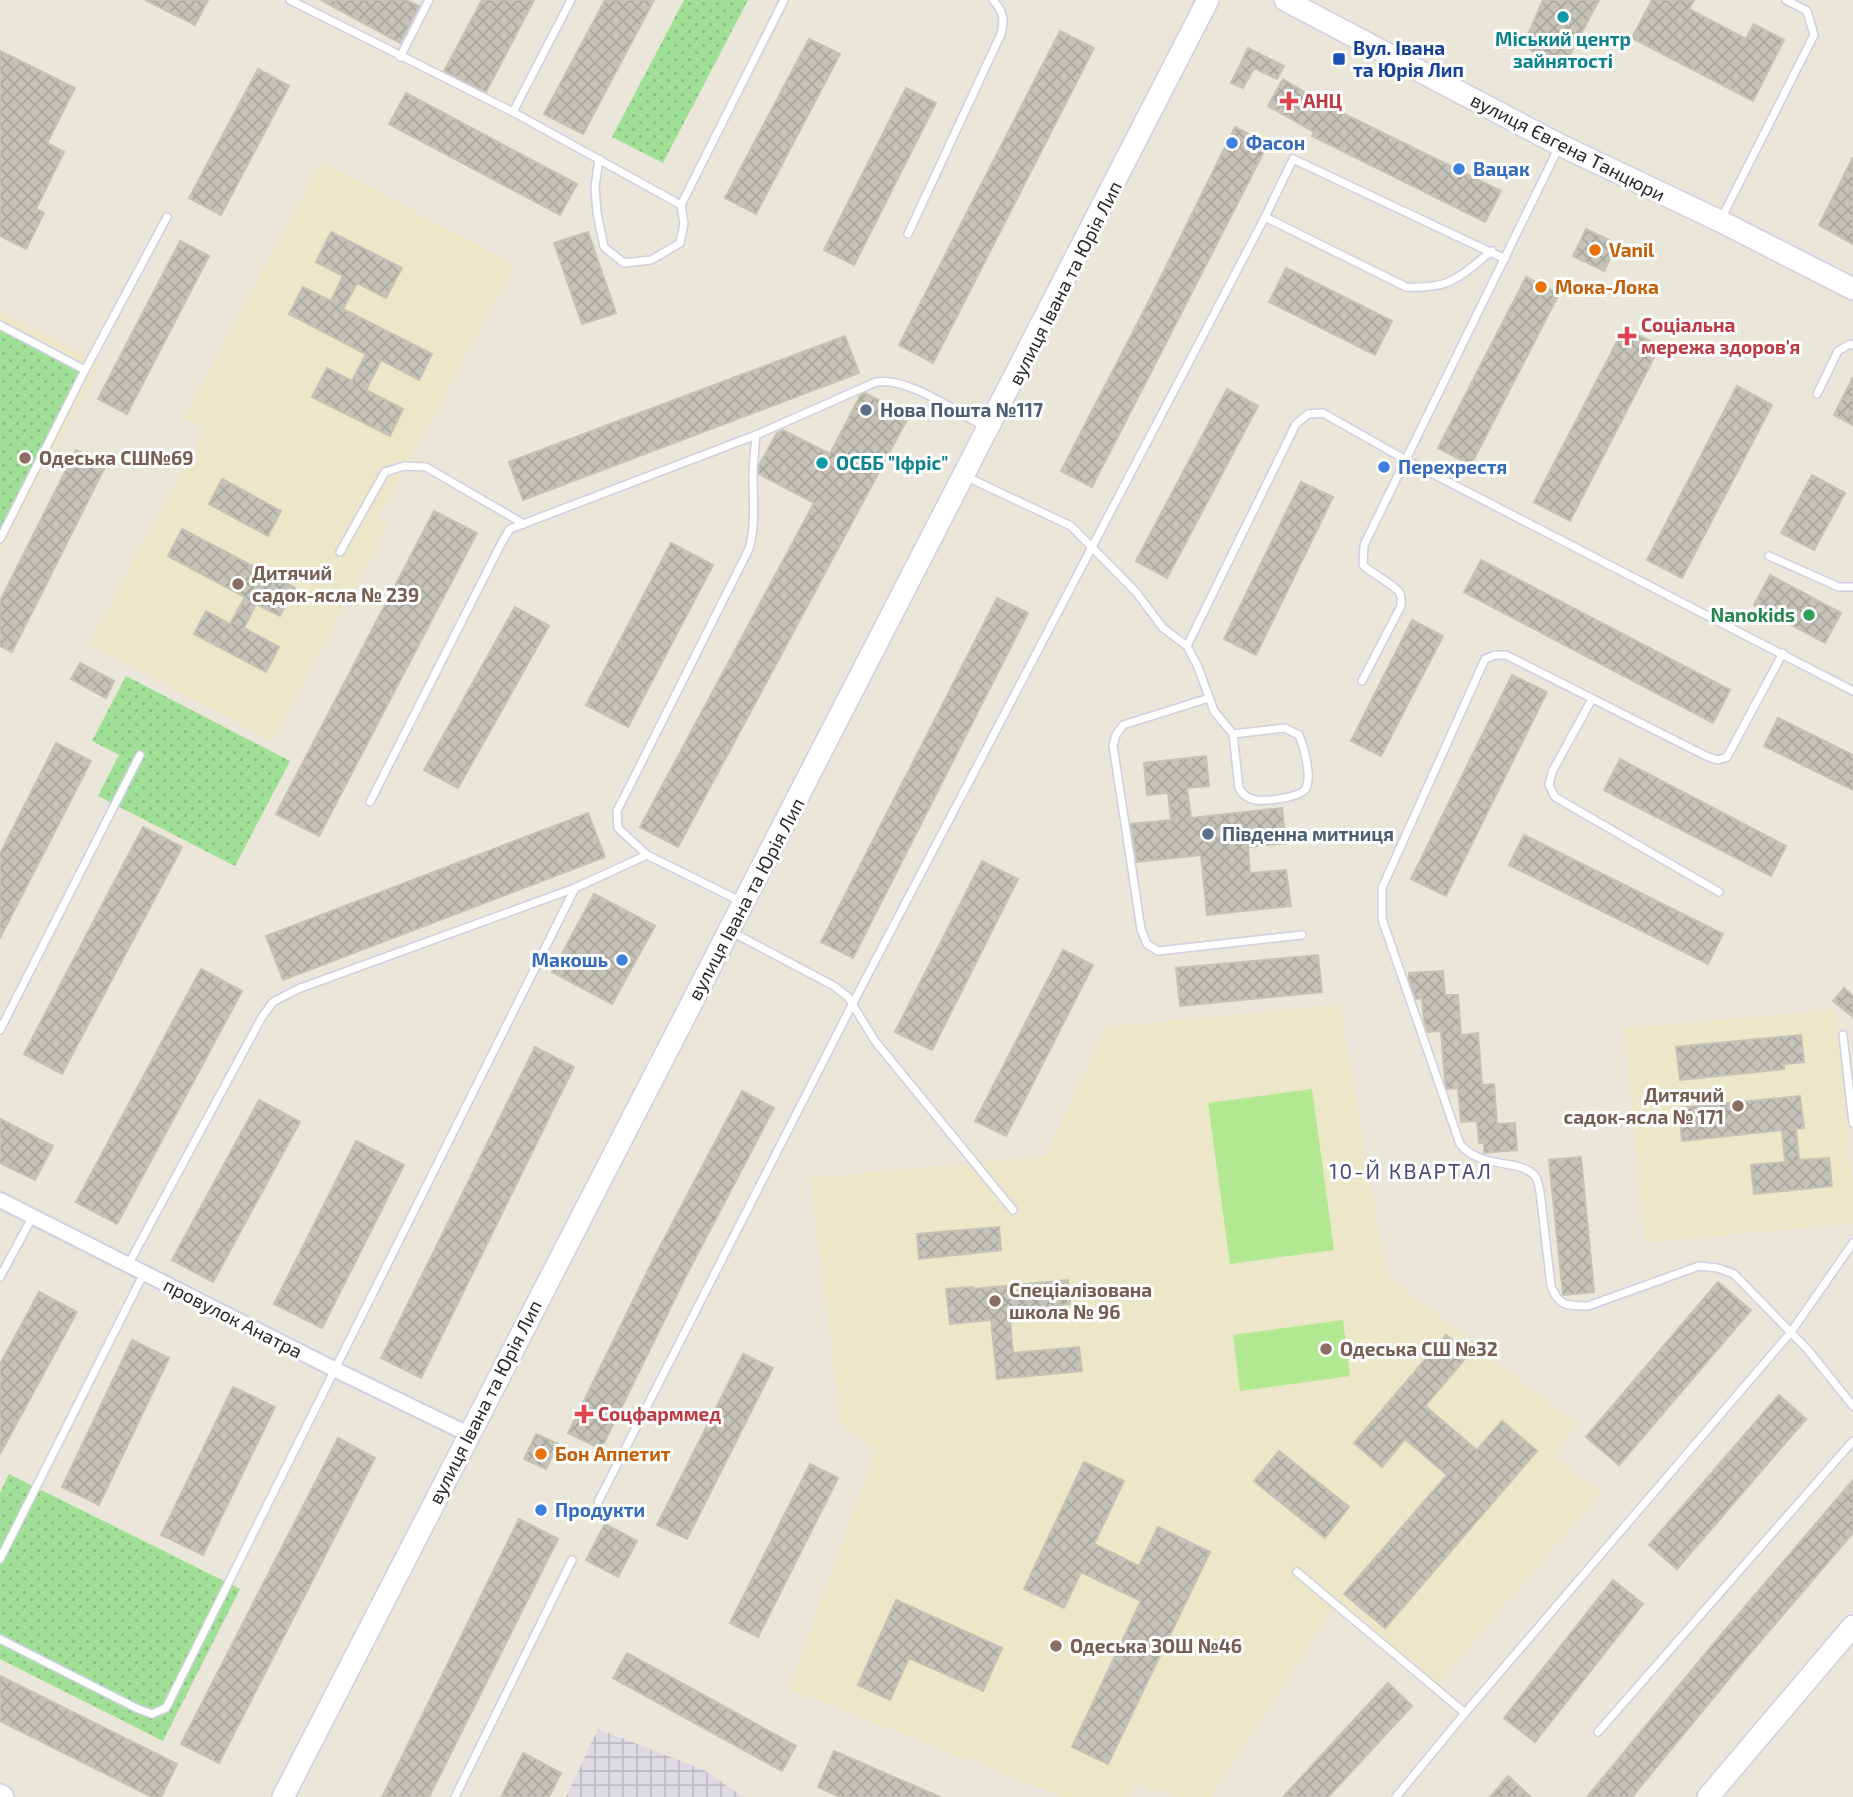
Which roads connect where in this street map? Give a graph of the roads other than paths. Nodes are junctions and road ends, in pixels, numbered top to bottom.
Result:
1 (290, 0) edge
2 (429, 0) edge
3 (571, 0) edge
4 (785, 0) edge
5 (993, 0) edge
6 (1209, 0) edge
7 (1285, 0) edge
8 (1786, 0) edge
9 (400, 57) junction
10 (513, 112) junction
11 (1560, 145) junction
12 (599, 159) junction
13 (681, 205) junction
14 (167, 217) dead end
15 (1265, 217) junction
16 (1720, 221) junction
17 (908, 234) dead end
18 (1492, 251) junction
19 (1505, 259) junction
20 (1853, 289) edge
21 (0, 325) edge
22 (1853, 345) edge
23 (85, 370) junction
24 (1817, 394) dead end
25 (990, 430) junction
26 (756, 435) junction
27 (1406, 460) junction
28 (966, 476) junction
29 (524, 524) junction
30 (0, 539) edge
31 (1091, 546) junction
32 (340, 552) dead end
33 (1769, 556) dead end
34 (1853, 587) edge
35 (1187, 646) junction
36 (1783, 653) junction
37 (1362, 681) dead end
38 (1853, 691) edge
39 (1209, 698) junction
40 (1592, 699) junction
41 (1233, 734) junction
42 (140, 755) dead end
43 (370, 802) dead end
44 (648, 855) junction
45 (575, 888) junction
46 (1720, 892) dead end
47 (744, 902) junction
48 (729, 931) junction
49 (1302, 935) dead end
50 (852, 1005) junction
51 (0, 1030) edge
52 (1843, 1035) dead end
53 (1853, 1123) edge
54 (0, 1200) edge
55 (1013, 1210) dead end
56 (33, 1216) junction
57 (1853, 1243) edge
58 (128, 1265) junction
59 (144, 1273) junction
60 (0, 1277) edge
61 (1791, 1332) junction
62 (334, 1369) junction
63 (1853, 1406) edge
64 (468, 1434) junction
65 (1853, 1441) edge
66 (598, 1502) dead end
67 (0, 1559) edge
68 (572, 1560) dead end
69 (1297, 1572) dead end
70 (1853, 1626) edge
71 (0, 1639) edge
72 (1465, 1713) junction
73 (1598, 1732) dead end
74 (283, 1797) edge
75 (454, 1797) edge
76 (1396, 1797) edge
77 (1708, 1797) edge

1 - 9 lane
2 - 9 lane
3 - 10 lane
4 - 13 lane
5 - 17 lane
6 - 25 street, вулиця Івана та Юрія Лип
7 - 11 street, вулиця Євгена Танцюри
8 - 16 lane
9 - 10 lane
10 - 12 lane
11 - 16 street, вулиця Євгена Танцюри
11 - 19 lane
12 - 13 lane
12 - 13 lane
14 - 23 lane
15 - 18 lane
15 - 18 lane
15 - 31 lane
16 - 20 street, вулиця Євгена Танцюри
18 - 19 lane
19 - 27 lane
21 - 23 lane
22 - 24 lane
23 - 30 lane
25 - 26 lane
25 - 28 street, вулиця Івана та Юрія Лип
26 - 29 lane
26 - 44 lane
27 - 35 lane
27 - 36 lane
27 - 37 lane
28 - 31 lane
28 - 47 street, вулиця Івана та Юрія Лип
29 - 32 lane
29 - 43 lane
31 - 35 lane
31 - 50 lane
33 - 34 lane
35 - 39 lane
36 - 38 lane
36 - 40 lane
39 - 41 lane
39 - 49 lane
40 - 46 lane
40 - 61 lane
41 - 41 lane
42 - 51 lane
44 - 45 lane
44 - 47 lane
45 - 58 lane
45 - 62 lane
47 - 48 street, вулиця Івана та Юрія Лип
48 - 50 lane
48 - 64 street, вулиця Івана та Юрія Лип
50 - 55 lane
50 - 66 lane
52 - 53 lane
54 - 56 street, провулок Анатра
56 - 58 street, провулок Анатра
56 - 60 lane
57 - 61 lane
58 - 59 street, провулок Анатра
59 - 62 street, провулок Анатра
59 - 67 lane
61 - 63 lane
61 - 72 lane
62 - 64 street, провулок Анатра
62 - 71 lane
64 - 74 street, вулиця Івана та Юрія Лип
65 - 73 lane
68 - 75 lane
69 - 72 lane
70 - 77 street
72 - 76 lane

